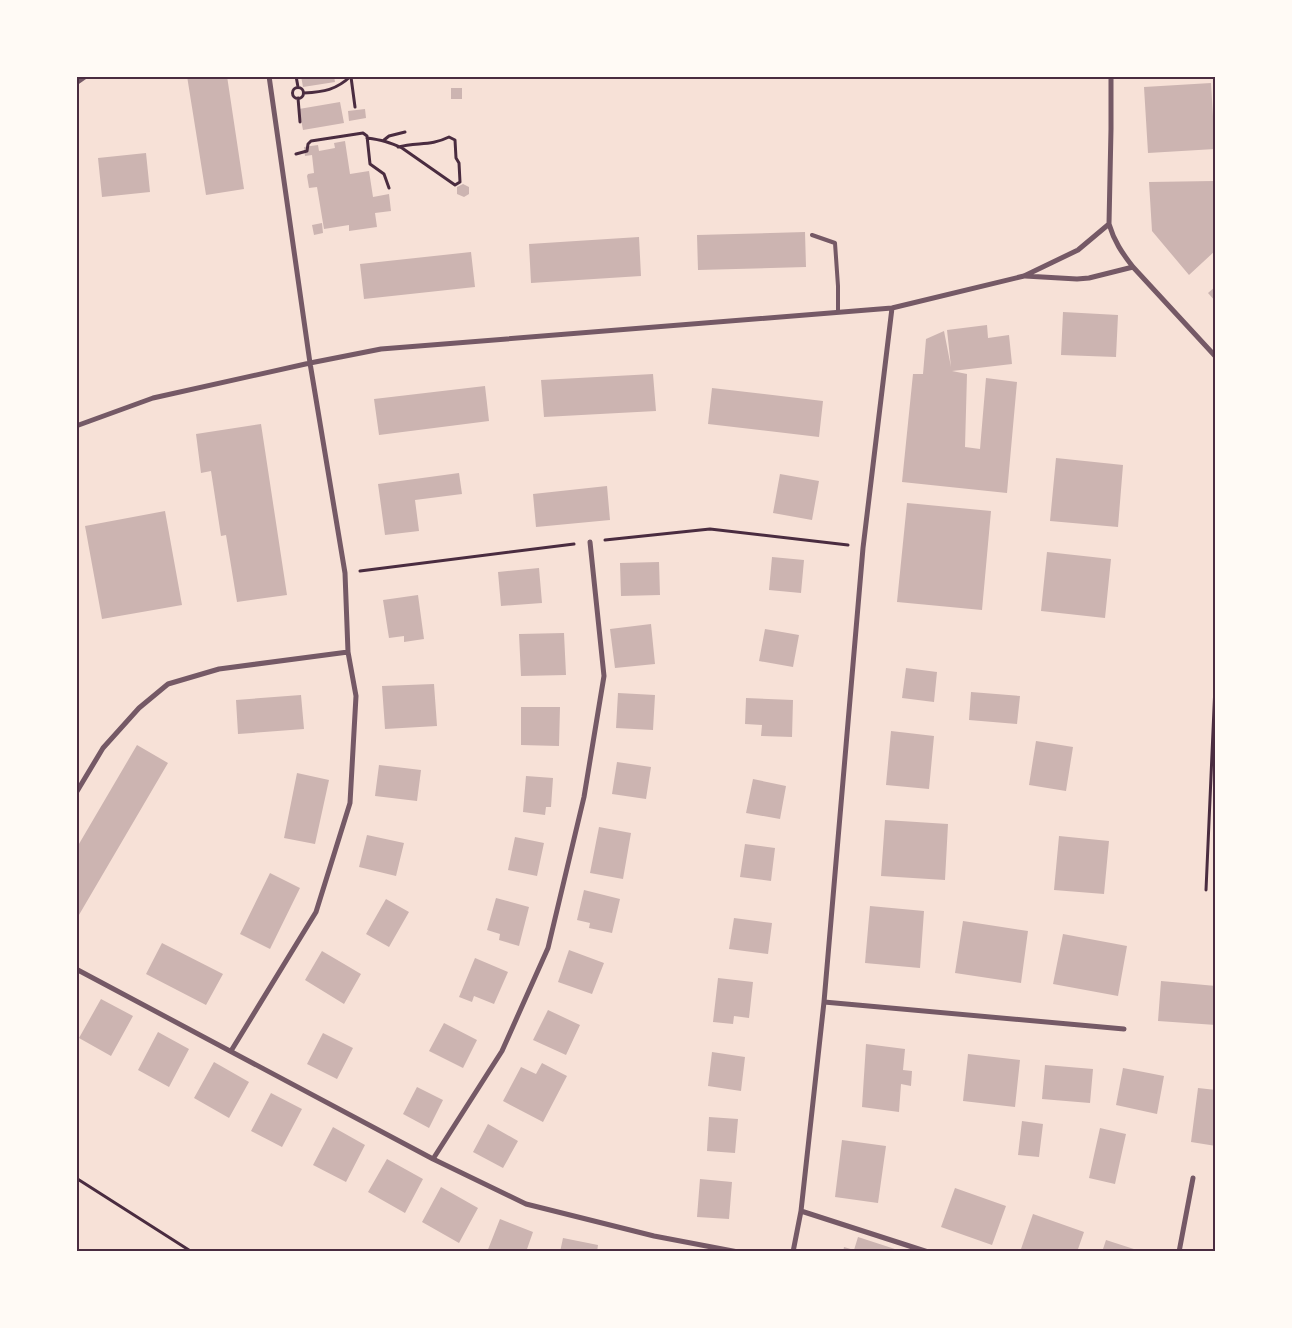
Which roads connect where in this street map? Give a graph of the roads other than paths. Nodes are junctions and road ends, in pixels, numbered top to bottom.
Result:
1 (86, 76) edge
2 (269, 76) edge
3 (1110, 76) edge
4 (76, 82) edge
5 (1109, 224) junction
6 (812, 234) dead end
7 (1133, 267) junction
8 (1024, 276) junction
9 (892, 308) junction
10 (838, 312) junction
11 (1216, 357) edge
12 (310, 363) junction
13 (76, 426) edge
14 (590, 542) dead end
15 (348, 652) junction
16 (76, 794) edge
17 (76, 969) edge
18 (824, 1002) junction
19 (1124, 1029) dead end
20 (231, 1051) junction
21 (433, 1159) junction
22 (1193, 1178) dead end
23 (801, 1211) junction
24 (738, 1252) edge
25 (793, 1252) edge
26 (928, 1252) edge
27 (1179, 1252) edge

1 - 4 street
2 - 12 street
3 - 5 street
5 - 7 street
5 - 8 street
6 - 10 lane
7 - 8 street
7 - 11 street
8 - 9 street
9 - 10 street
9 - 18 street
10 - 12 street
12 - 13 street
12 - 15 street
14 - 21 street
15 - 16 street
15 - 20 street
17 - 20 street
18 - 19 street
18 - 23 street
20 - 21 street
21 - 24 street
22 - 27 street
23 - 25 street
23 - 26 street

